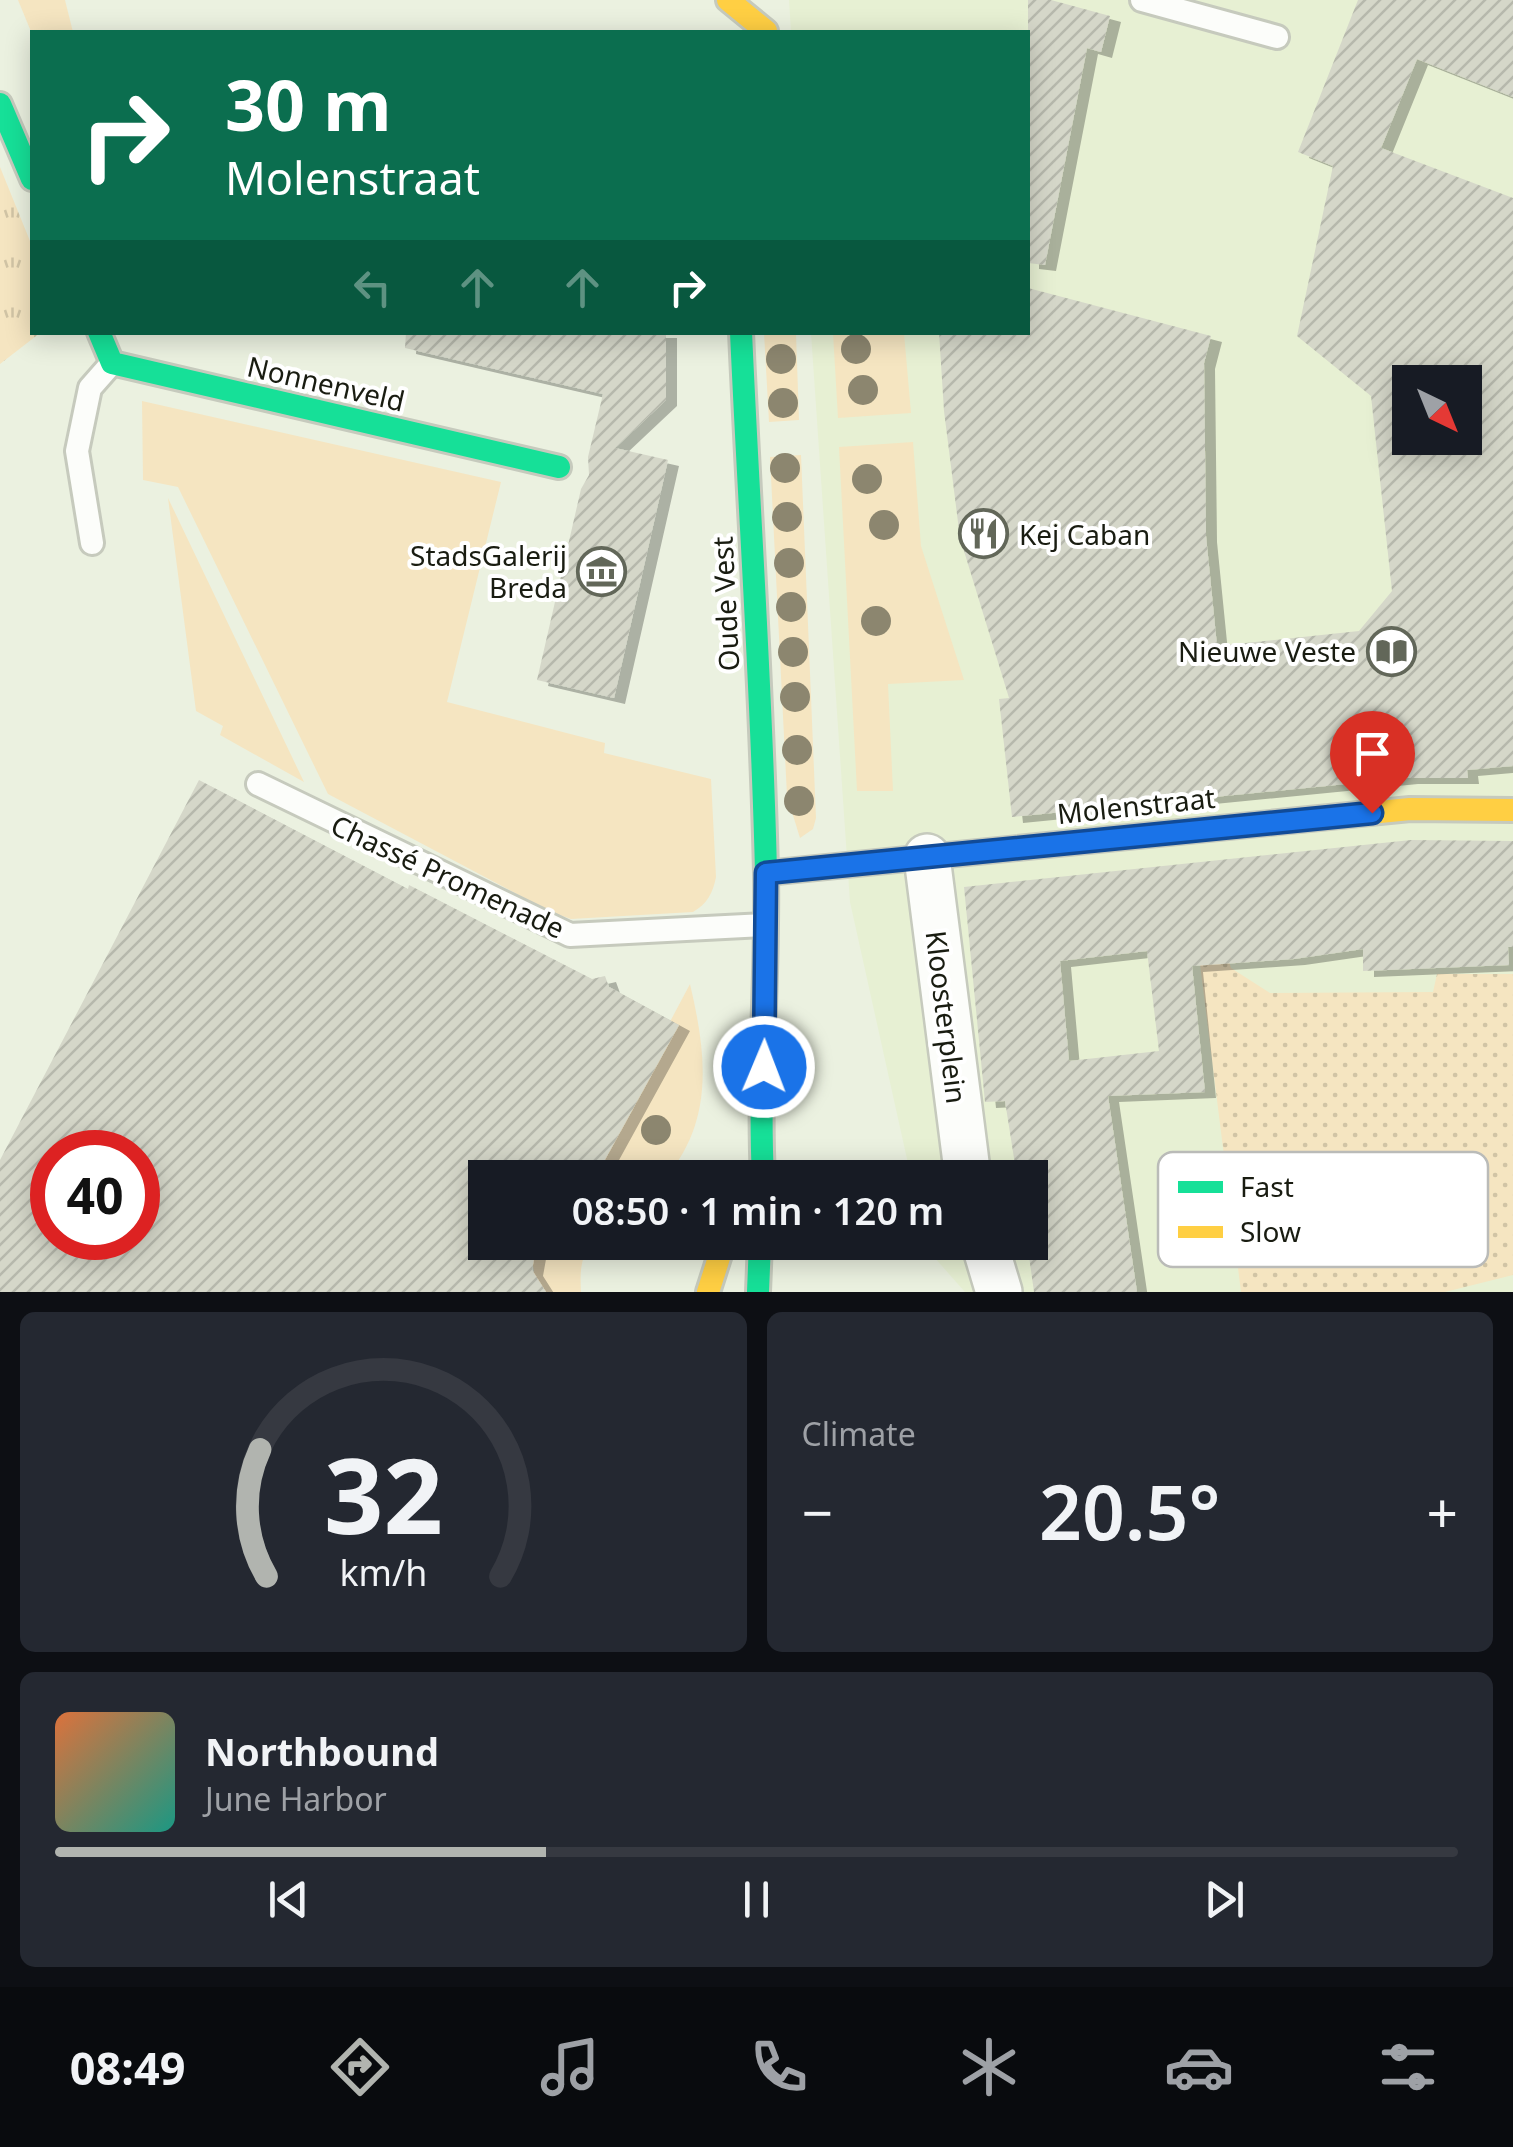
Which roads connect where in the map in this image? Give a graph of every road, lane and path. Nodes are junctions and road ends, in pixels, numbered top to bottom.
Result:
1 (728, 0) edge
2 (1142, 0) edge
3 (768, 26) edge
4 (1277, 37) dead end
5 (0, 104) edge
6 (30, 174) edge
7 (100, 335) edge
8 (740, 335) edge
9 (112, 363) junction
10 (559, 467) dead end
11 (92, 543) dead end
12 (258, 784) dead end
13 (1513, 810) edge
14 (927, 857) junction
15 (766, 873) junction
16 (766, 925) junction
17 (760, 1122) junction
18 (748, 1160) edge
19 (762, 1160) edge
20 (966, 1160) edge
21 (718, 1260) edge
22 (759, 1260) edge
23 (989, 1260) edge
24 (708, 1292) edge
25 (758, 1292) edge
26 (999, 1292) edge

1 - 3 street
2 - 4 lane
5 - 6 street
7 - 9 street
8 - 15 street, Oude Vest
9 - 10 street, Nonnenveld
9 - 11 lane
12 - 16 lane, Chassé Promenade
13 - 14 street, Molenstraat
14 - 15 street, Molenstraat
14 - 20 street, Kloosterplein
15 - 16 street
16 - 17 street
17 - 18 street
17 - 19 street
21 - 24 street
22 - 25 street
23 - 26 street

